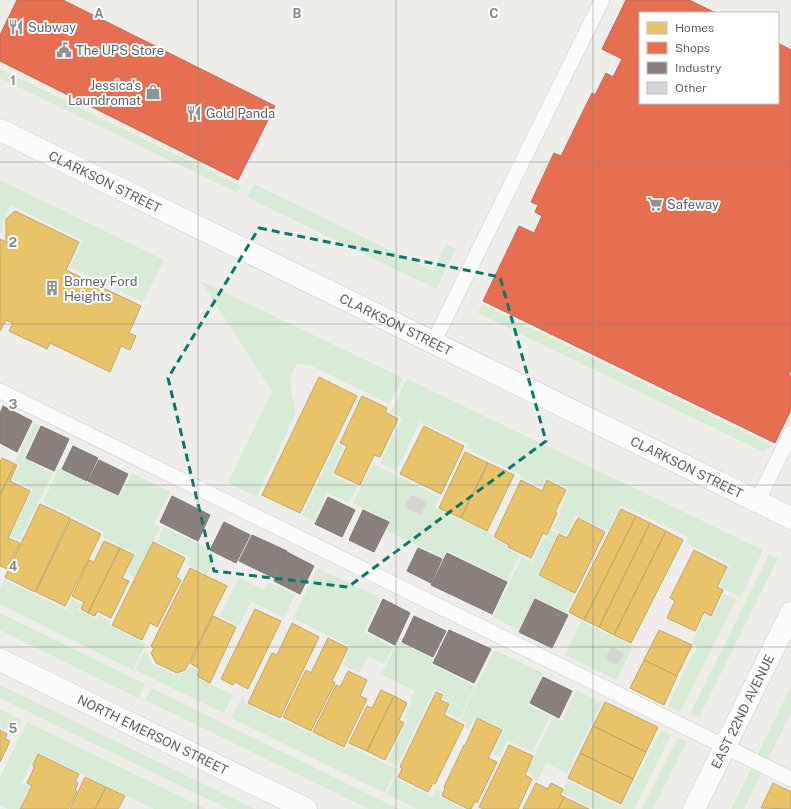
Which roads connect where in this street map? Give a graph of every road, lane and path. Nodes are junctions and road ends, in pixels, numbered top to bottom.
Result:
1 (602, 0) edge
2 (0, 130) edge
3 (433, 343) junction
4 (0, 391) edge
5 (791, 434) edge
6 (757, 502) junction
7 (791, 518) edge
8 (791, 613) edge
9 (0, 660) edge
10 (725, 746) junction
11 (791, 779) edge
12 (306, 809) edge
13 (694, 809) edge

1 - 3 lane
2 - 3 street, CLARKSON STREET
3 - 6 street, CLARKSON STREET
4 - 10 lane
5 - 6 lane
6 - 7 street, CLARKSON STREET
8 - 10 street, EAST 22ND AVENUE
9 - 12 street, NORTH EMERSON STREET
10 - 11 lane
10 - 13 street, EAST 22ND AVENUE

